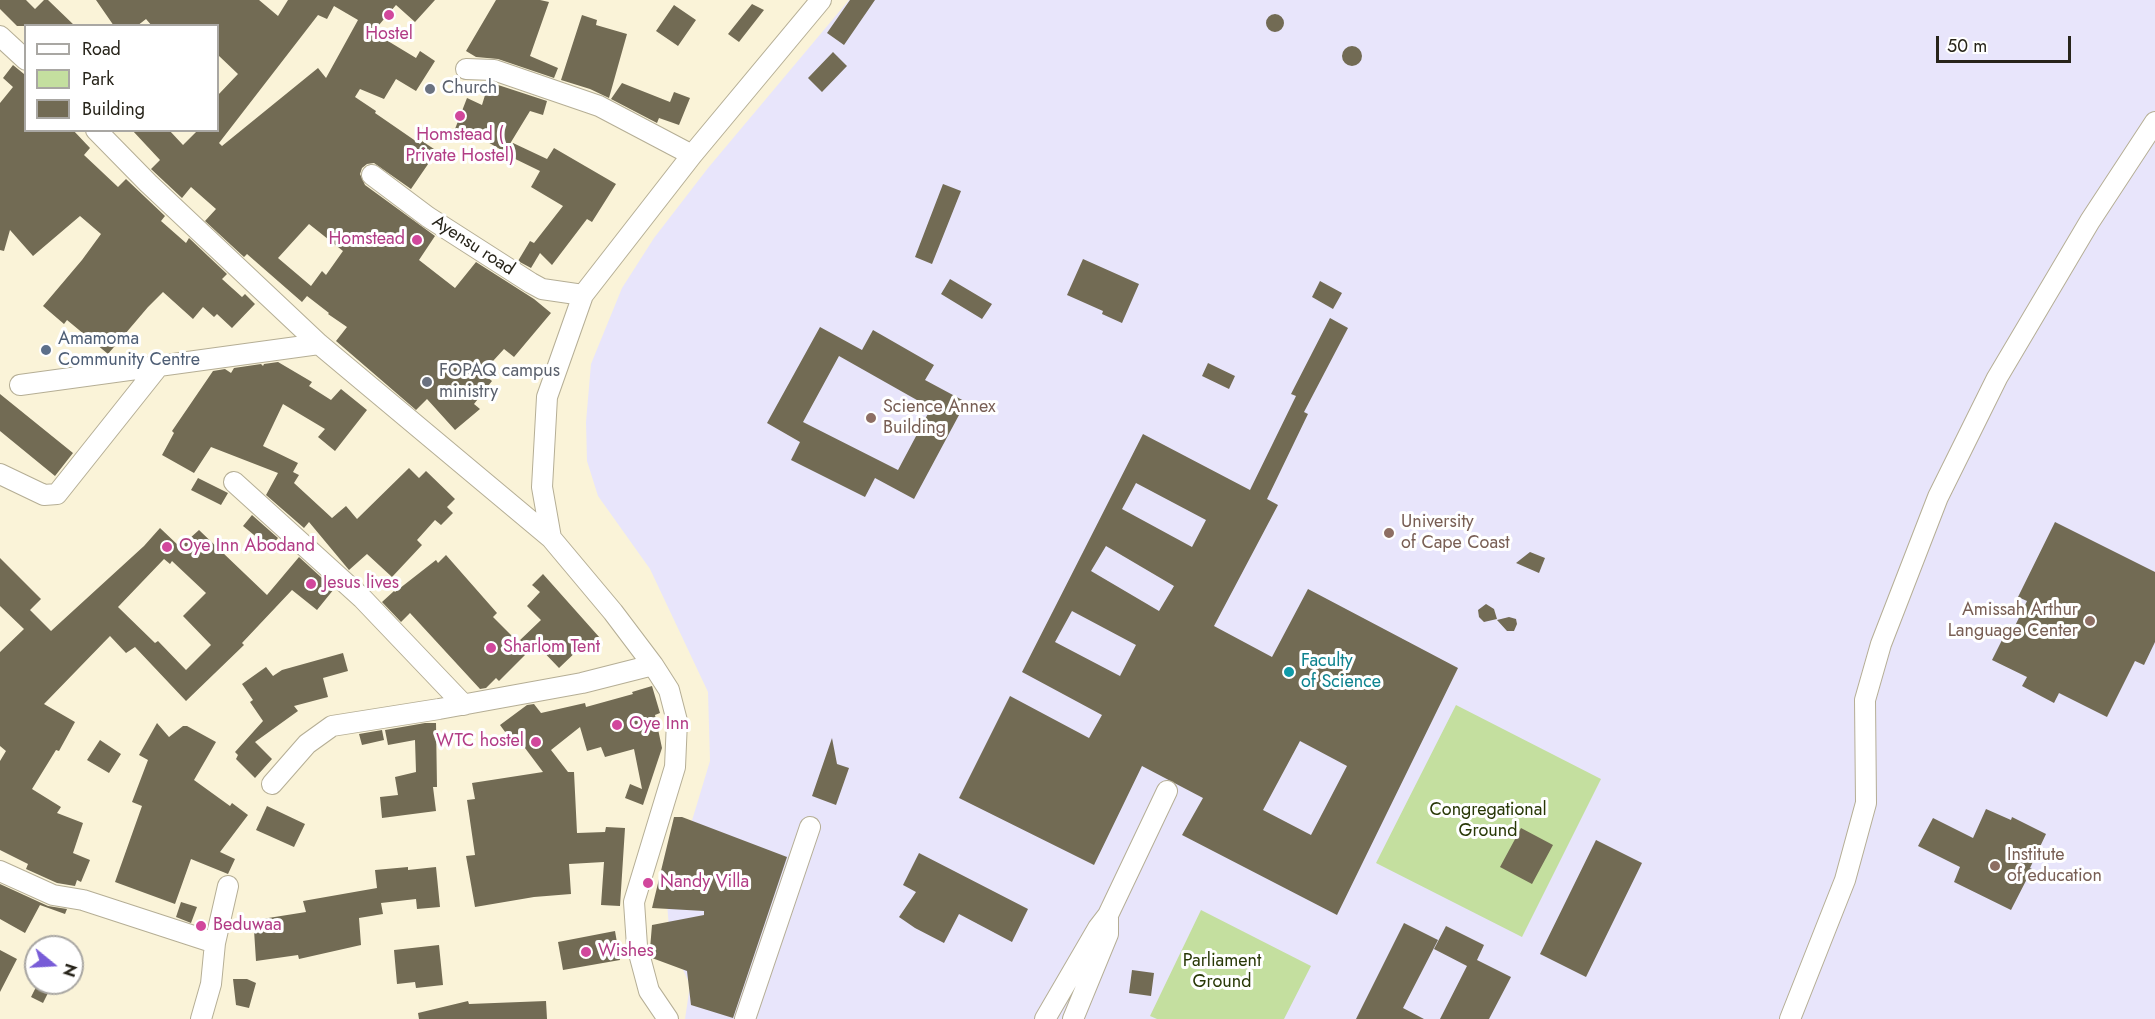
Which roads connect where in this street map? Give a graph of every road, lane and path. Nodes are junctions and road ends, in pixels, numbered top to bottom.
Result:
1 (821, 0) edge
2 (0, 36) edge
3 (24, 58) edge
4 (466, 69) dead end
5 (2155, 122) edge
6 (98, 132) edge
7 (692, 155) junction
8 (372, 175) dead end
9 (583, 295) junction
10 (320, 344) junction
11 (158, 367) junction
12 (20, 386) dead end
13 (0, 474) edge
14 (234, 482) dead end
15 (551, 538) junction
16 (652, 665) junction
17 (464, 705) junction
18 (272, 784) dead end
19 (1167, 791) dead end
20 (810, 827) dead end
21 (0, 871) edge
22 (228, 886) dead end
23 (1108, 915) junction
24 (215, 942) junction
25 (201, 1019) edge
26 (668, 1019) edge
27 (745, 1019) edge
28 (1045, 1019) edge
29 (1073, 1019) edge
30 (1790, 1019) edge

1 - 7 street
2 - 3 street
4 - 7 street
5 - 30 street
6 - 10 street
7 - 9 street
8 - 9 street, Ayensu road
9 - 15 street
10 - 11 street
10 - 15 street
11 - 12 street
11 - 13 street
14 - 17 street
15 - 16 street
16 - 17 street
16 - 26 street
17 - 18 street
19 - 23 street
20 - 27 street
21 - 24 street
22 - 24 street
23 - 28 street
23 - 29 street
24 - 25 street

